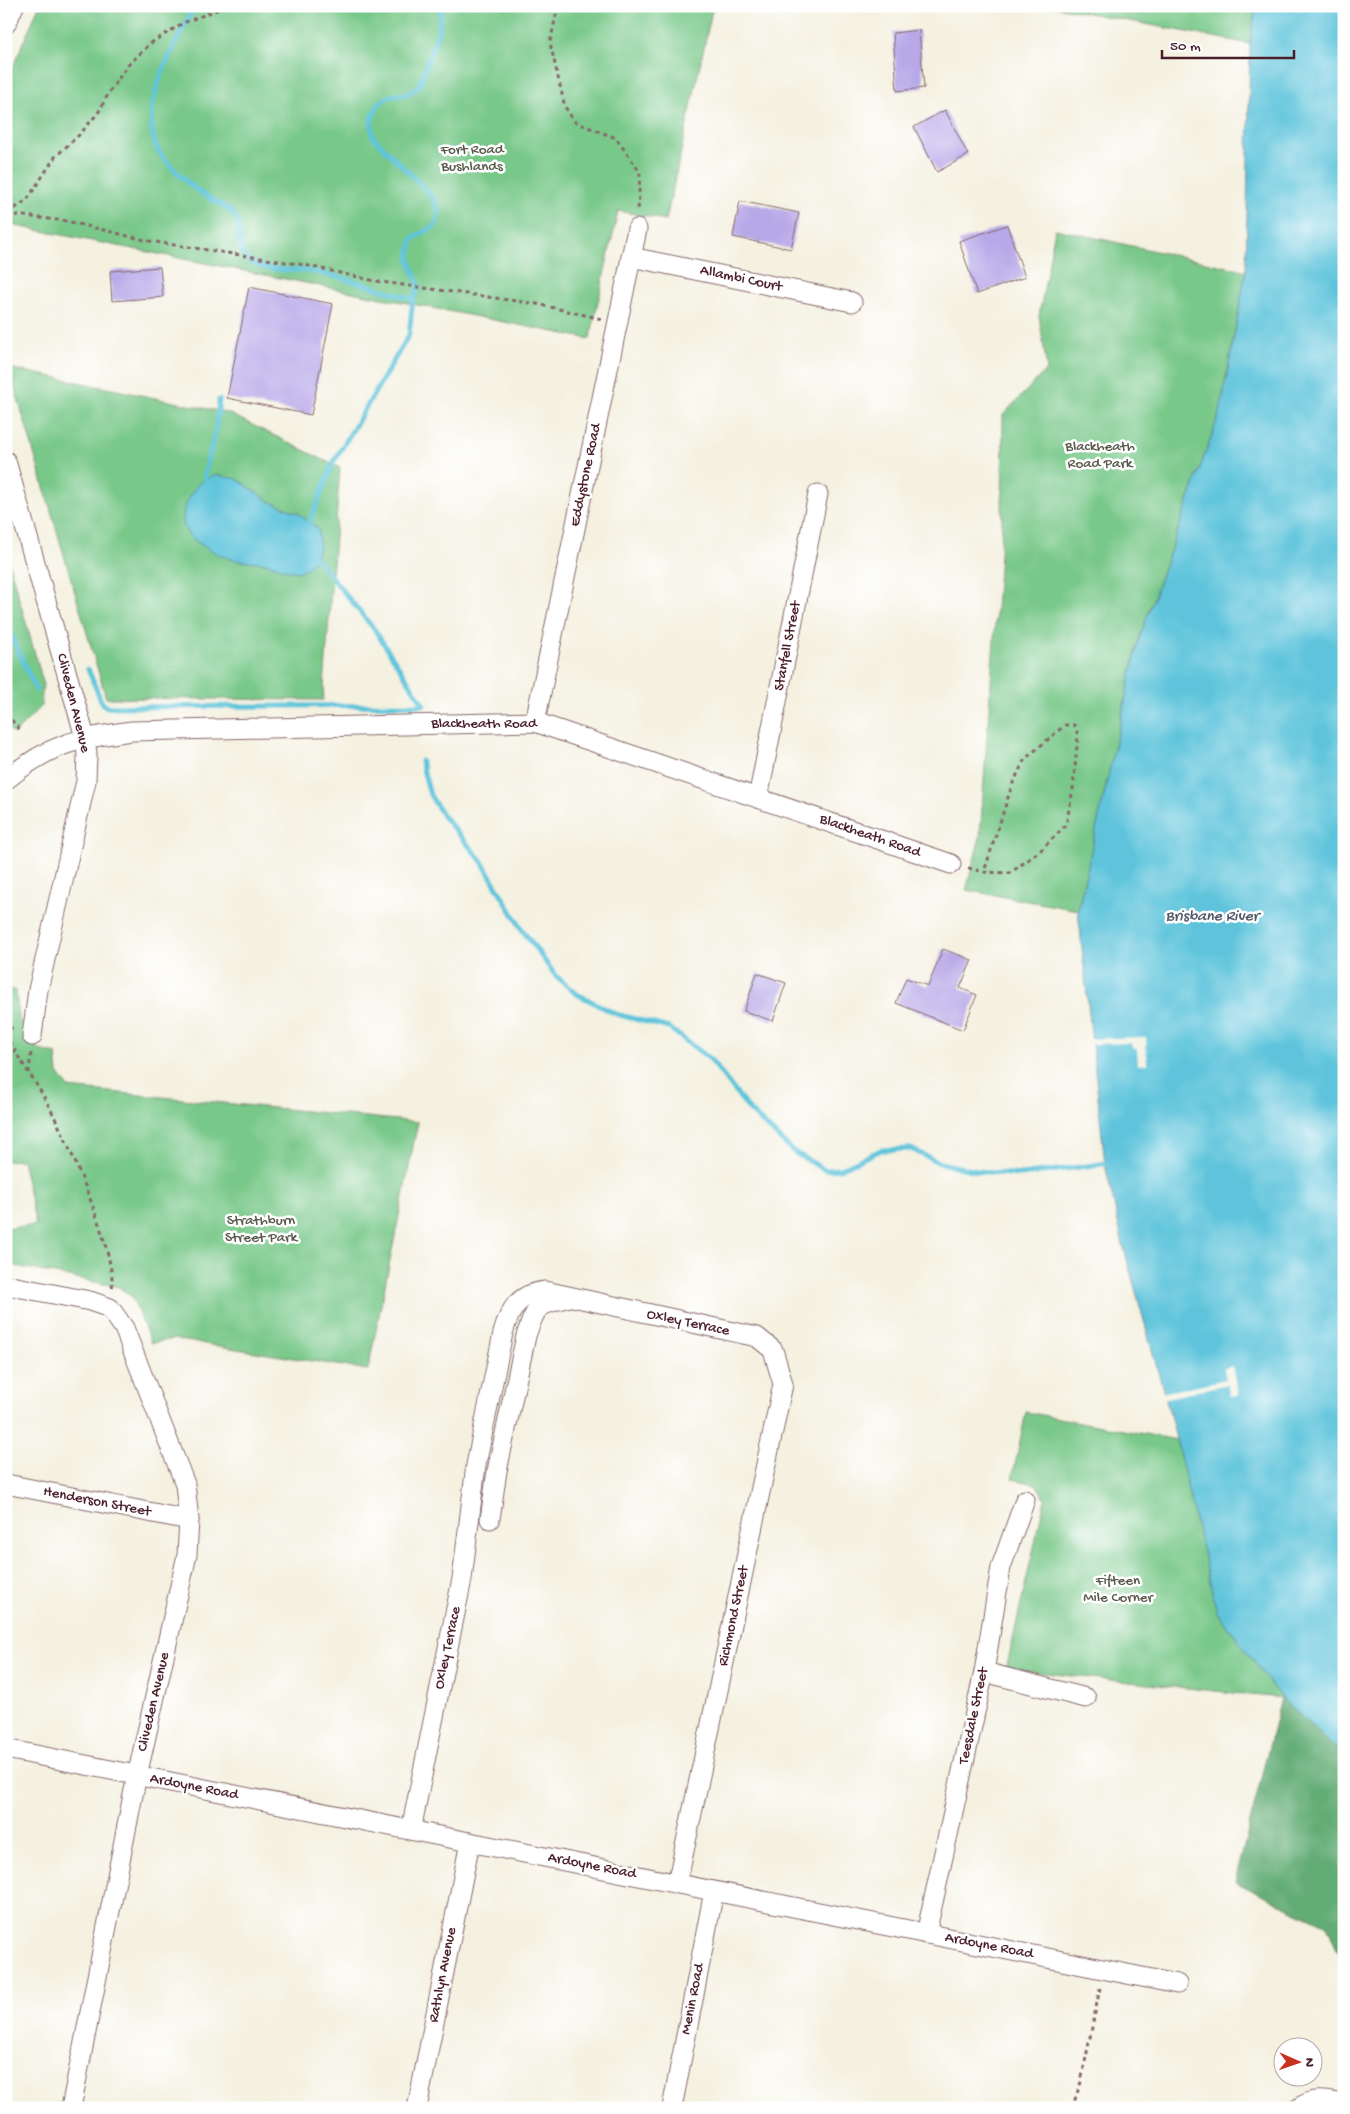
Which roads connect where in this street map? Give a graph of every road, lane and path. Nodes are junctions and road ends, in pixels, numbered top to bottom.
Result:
1 (14, 6) edge
2 (227, 6) edge
3 (558, 6) edge
4 (6, 24) edge
5 (7, 214) edge
6 (637, 229) joint
7 (631, 257) junction
8 (852, 302) dead end
9 (618, 322) junction
10 (6, 461) edge
11 (818, 494) dead end
12 (6, 714) edge
13 (535, 722) junction
14 (22, 732) dead end
15 (85, 737) junction
16 (6, 780) edge
17 (758, 798) junction
18 (951, 864) joint
19 (984, 872) junction
20 (6, 1035) edge
21 (32, 1036) dead end
22 (6, 1284) edge
23 (570, 1298) junction
24 (110, 1308) junction
25 (773, 1350) joint
26 (476, 1465) junction
27 (496, 1471) junction
28 (6, 1484) edge
29 (1025, 1500) dead end
30 (490, 1519) dead end
31 (189, 1520) junction
32 (984, 1672) junction
33 (1086, 1698) dead end
34 (6, 1749) edge
35 (137, 1776) junction
36 (411, 1830) junction
37 (470, 1842) junction
38 (677, 1884) junction
39 (714, 1891) junction
40 (926, 1934) junction
41 (1177, 1984) dead end
42 (1100, 1988) dead end
43 (1344, 2104) edge
44 (71, 2108) edge
45 (417, 2108) edge
46 (672, 2108) edge
47 (1072, 2108) edge
48 (1299, 2108) edge

1 - 4 street
2 - 5 path
3 - 6 path
5 - 9 path
6 - 7 street, Eddystone Road
7 - 8 street, Allambi Court
7 - 9 street, Eddystone Road
9 - 13 street, Eddystone Road
10 - 15 street, Cliveden Avenue
11 - 17 street, Stanfell Street
12 - 14 path
13 - 15 street, Blackheath Road
13 - 17 street, Blackheath Road
15 - 16 street, Blackheath Road
15 - 21 street, Cliveden Avenue
17 - 18 street, Blackheath Road
18 - 19 path
19 - 19 path
20 - 24 path
22 - 24 street
23 - 25 street, Oxley Terrace
23 - 26 street, Oxley Terrace
23 - 27 street, Oxley Terrace
24 - 31 street, Cliveden Avenue
25 - 38 street, Richmond Street
26 - 27 street
26 - 36 street, Oxley Terrace
27 - 30 street, Oxley Terrace
28 - 31 street, Henderson Street
29 - 32 street, Teesdale Street
31 - 35 street, Cliveden Avenue
32 - 33 street
32 - 40 street, Teesdale Street
34 - 35 street, Ardoyne Road
35 - 36 street, Ardoyne Road
35 - 44 street, Cliveden Avenue
36 - 37 street, Ardoyne Road
37 - 38 street, Ardoyne Road
37 - 45 street, Rathlyn Avenue
38 - 39 street, Ardoyne Road
39 - 40 street, Ardoyne Road
39 - 46 street, Menin Road
40 - 41 street, Ardoyne Road
42 - 47 path
43 - 48 street

